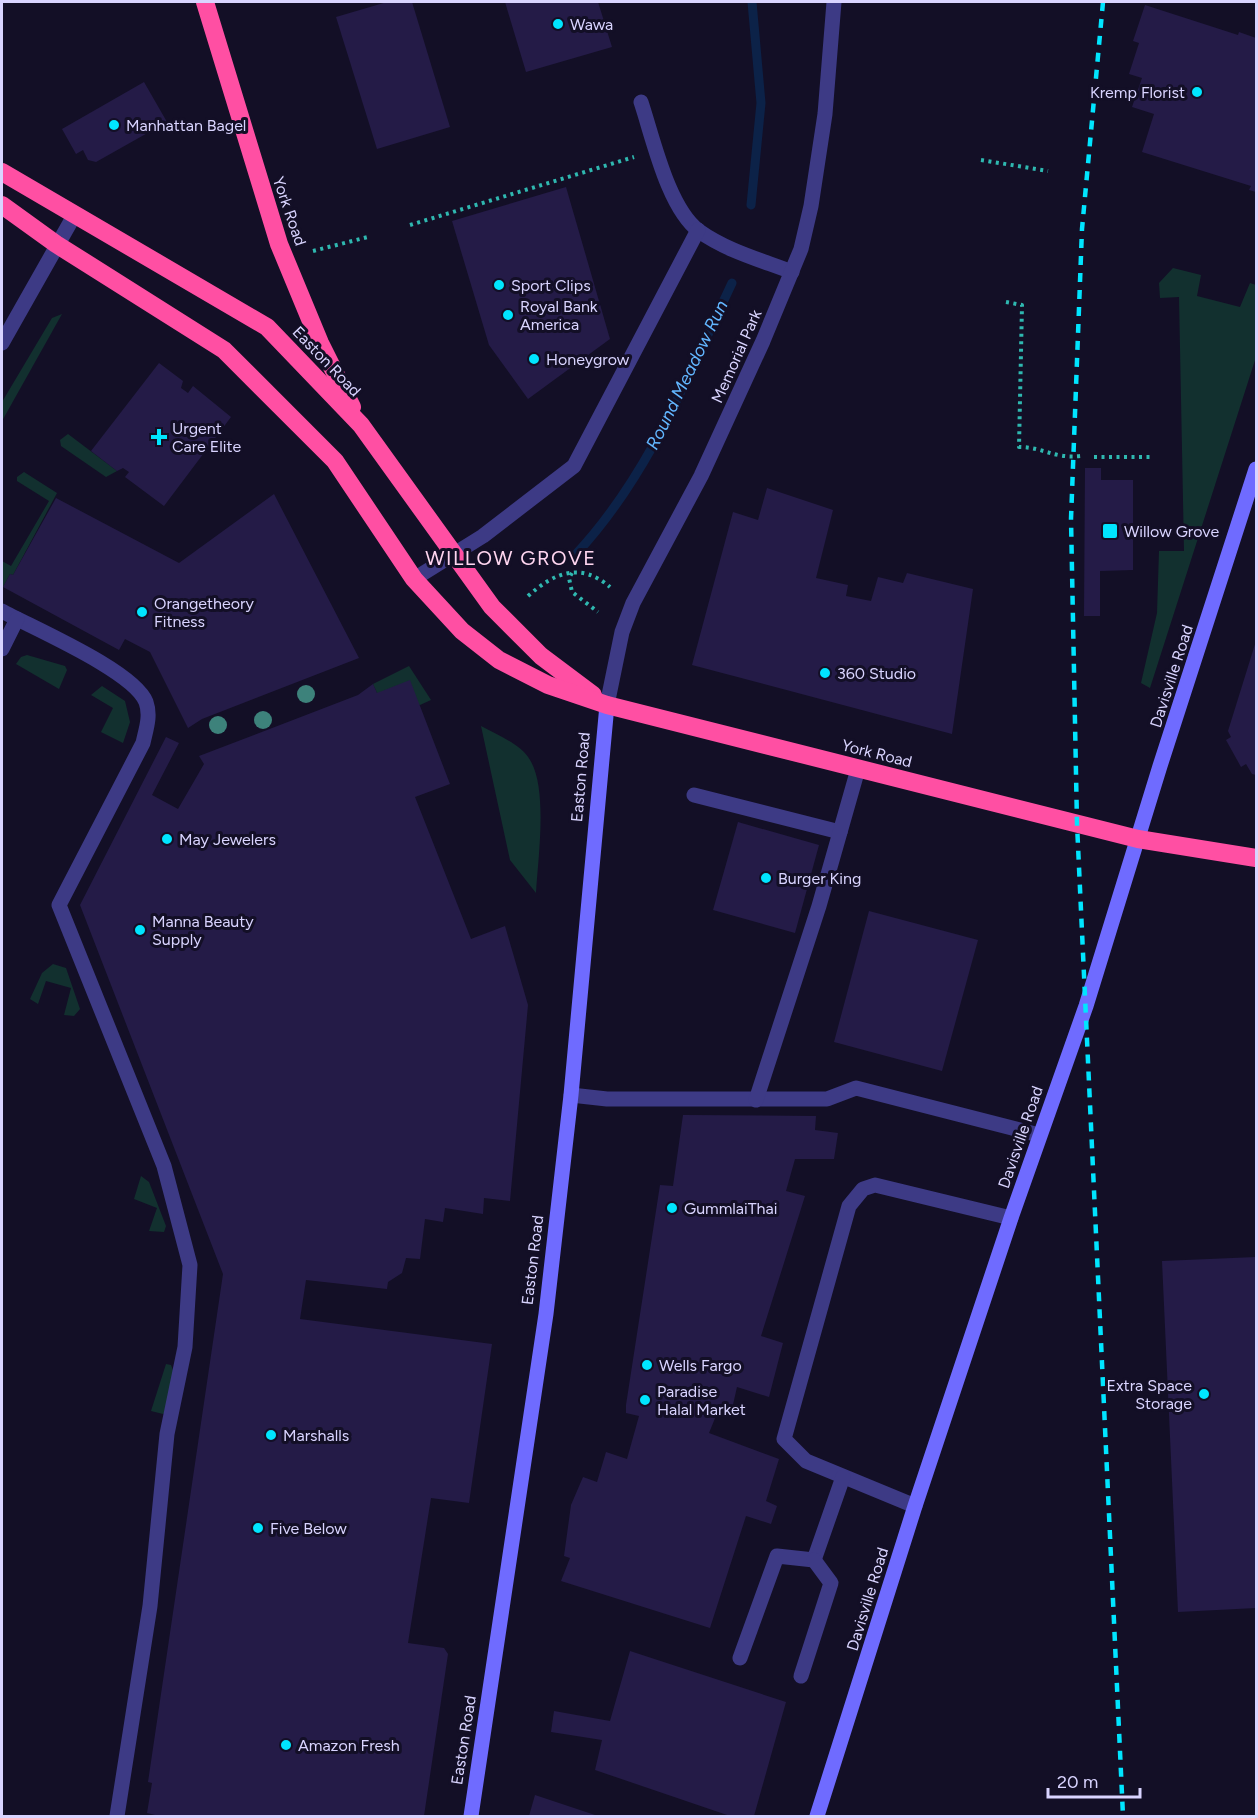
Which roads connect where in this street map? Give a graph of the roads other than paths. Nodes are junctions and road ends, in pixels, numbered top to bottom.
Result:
1 (205, 2) edge
2 (834, 2) edge
3 (641, 102) dead end
4 (2, 172) edge
5 (2, 205) edge
6 (75, 214) junction
7 (698, 230) junction
8 (56, 244) junction
9 (792, 272) junction
10 (2, 343) edge
11 (361, 425) junction
12 (1257, 469) edge
13 (454, 554) junction
14 (414, 579) junction
15 (2, 611) edge
16 (17, 619) junction
17 (2, 649) edge
18 (607, 705) junction
19 (858, 769) junction
20 (694, 795) dead end
21 (840, 832) junction
22 (1138, 839) junction
23 (1257, 858) edge
24 (571, 1095) junction
25 (756, 1100) junction
26 (1039, 1135) junction
27 (1011, 1218) junction
28 (843, 1477) junction
29 (915, 1506) junction
30 (814, 1560) junction
31 (740, 1658) dead end
32 (801, 1676) dead end
33 (117, 1816) edge
34 (471, 1816) edge
35 (817, 1816) edge

1 - 11 highway, York Road
2 - 9 street, Memorial Park
3 - 7 street
4 - 6 highway, Easton Road
5 - 8 highway
6 - 8 street
6 - 11 highway, Easton Road
7 - 9 street
7 - 13 street
8 - 10 street
8 - 14 highway
9 - 18 street, Memorial Park
11 - 13 highway, Easton Road
12 - 22 street, Davisville Road
13 - 14 street
13 - 18 highway, Easton Road
14 - 18 highway
15 - 16 street
16 - 17 street
16 - 33 street
18 - 19 highway, York Road
18 - 24 street, Easton Road
19 - 21 street
19 - 22 highway, York Road
20 - 21 street
21 - 25 street
22 - 23 highway, York Road
22 - 26 street, Davisville Road
24 - 25 street
24 - 34 street, Easton Road
25 - 26 street
26 - 27 street, Davisville Road
27 - 28 street
27 - 29 street, Davisville Road
28 - 29 street
28 - 30 street
29 - 35 street, Davisville Road
30 - 31 street
30 - 32 street

